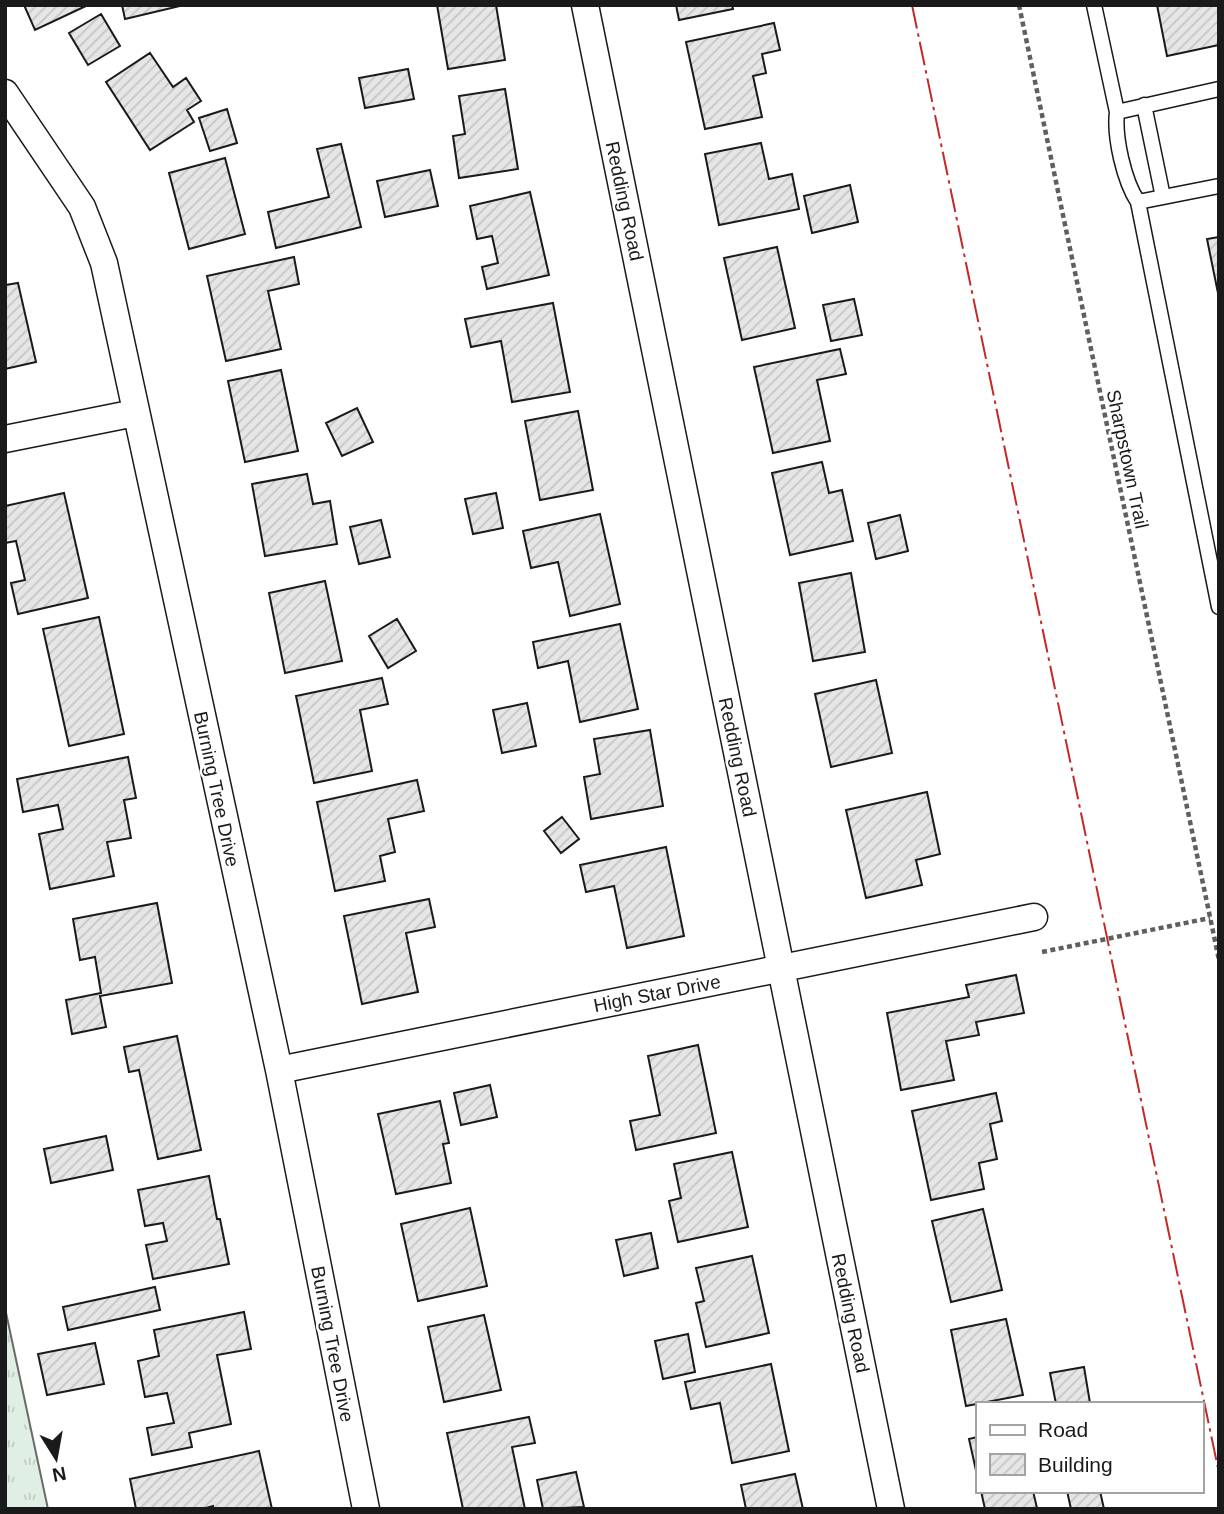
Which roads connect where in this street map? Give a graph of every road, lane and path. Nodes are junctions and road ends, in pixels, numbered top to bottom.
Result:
1 (585, 5) edge
2 (1019, 5) edge
3 (1094, 5) edge
4 (1219, 89) edge
5 (5, 93) edge
6 (1144, 105) junction
7 (1117, 112) junction
8 (1219, 186) edge
9 (1163, 197) junction
10 (1138, 202) junction
11 (135, 413) junction
12 (5, 439) edge
13 (1217, 589) edge
14 (1219, 607) edge
15 (1034, 917) dead end
16 (1210, 918) junction
17 (1042, 952) dead end
18 (1219, 960) edge
19 (781, 968) junction
20 (279, 1070) junction
21 (366, 1509) edge
22 (891, 1509) edge

1 - 19 street, Redding Road
2 - 16 path, Sharpstown Trail
3 - 7 lane
4 - 6 lane
5 - 11 street, Burning Tree Drive
6 - 7 lane
6 - 9 lane
7 - 10 lane
8 - 9 lane
9 - 10 lane
10 - 13 lane
11 - 12 street
11 - 20 street, Burning Tree Drive
13 - 14 lane
15 - 19 street, High Star Drive
16 - 17 path
16 - 18 path, Sharpstown Trail
19 - 20 street, High Star Drive
19 - 22 street, Redding Road
20 - 21 street, Burning Tree Drive

